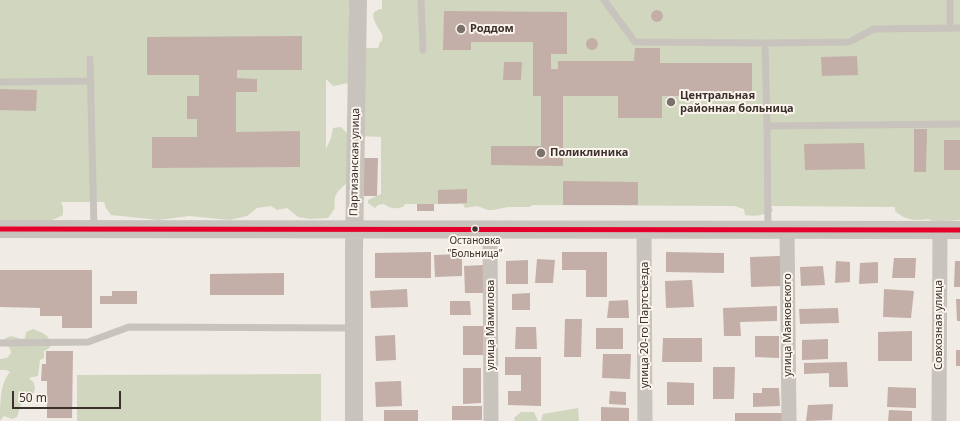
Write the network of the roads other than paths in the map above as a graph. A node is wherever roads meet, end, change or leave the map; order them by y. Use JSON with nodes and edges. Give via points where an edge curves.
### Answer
{"nodes":[{"id":1,"x":358,"y":0,"type":"edge"},
{"id":2,"x":421,"y":0,"type":"edge"},
{"id":3,"x":604,"y":0,"type":"edge"},
{"id":4,"x":950,"y":0,"type":"edge"},
{"id":5,"x":950,"y":28,"type":"junction"},
{"id":6,"x":960,"y":28,"type":"edge"},
{"id":7,"x":765,"y":43,"type":"junction"},
{"id":8,"x":422,"y":50,"type":"dead end"},
{"id":9,"x":90,"y":59,"type":"dead end"},
{"id":10,"x":91,"y":81,"type":"junction"},
{"id":11,"x":0,"y":82,"type":"edge"},
{"id":12,"x":960,"y":124,"type":"edge"},
{"id":13,"x":767,"y":126,"type":"junction"},
{"id":14,"x":354,"y":228,"type":"junction"},
{"id":15,"x":0,"y":229,"type":"edge"},
{"id":16,"x":94,"y":229,"type":"junction"},
{"id":17,"x":490,"y":229,"type":"junction"},
{"id":18,"x":644,"y":230,"type":"junction"},
{"id":19,"x":768,"y":230,"type":"junction"},
{"id":20,"x":787,"y":230,"type":"junction"},
{"id":21,"x":940,"y":230,"type":"junction"},
{"id":22,"x":960,"y":230,"type":"edge"},
{"id":23,"x":354,"y":328,"type":"junction"},
{"id":24,"x":0,"y":343,"type":"edge"},
{"id":25,"x":354,"y":421,"type":"edge"},
{"id":26,"x":491,"y":421,"type":"edge"},
{"id":27,"x":646,"y":421,"type":"edge"},
{"id":28,"x":789,"y":421,"type":"edge"},
{"id":29,"x":939,"y":421,"type":"edge"}],
"edges":[{"from":1,"to":14,"type":"street","name":"Партизанская улица"},
{"from":2,"to":8,"type":"lane"},
{"from":3,"to":7,"type":"lane","via":[[635,42]]},
{"from":4,"to":5,"type":"lane"},
{"from":5,"to":6,"type":"lane"},
{"from":5,"to":7,"type":"lane","via":[[874,29],[849,42]]},
{"from":7,"to":13,"type":"lane"},
{"from":9,"to":10,"type":"lane"},
{"from":10,"to":11,"type":"lane"},
{"from":10,"to":16,"type":"lane"},
{"from":12,"to":13,"type":"lane"},
{"from":13,"to":19,"type":"lane"},
{"from":14,"to":16,"type":"street"},
{"from":14,"to":17,"type":"street"},
{"from":14,"to":23,"type":"street","name":"Партизанская улица"},
{"from":15,"to":16,"type":"street"},
{"from":17,"to":18,"type":"street"},
{"from":17,"to":26,"type":"street","name":"улица Мамилова"},
{"from":18,"to":19,"type":"street"},
{"from":18,"to":27,"type":"street","name":"улица 20-го Партсъезда"},
{"from":19,"to":20,"type":"street"},
{"from":20,"to":21,"type":"street"},
{"from":20,"to":28,"type":"street","name":"улица Маяковского"},
{"from":21,"to":22,"type":"street"},
{"from":21,"to":29,"type":"street","name":"Совхозная улица"},
{"from":23,"to":24,"type":"lane","via":[[129,327],[88,342]]},
{"from":23,"to":25,"type":"street","name":"Партизанская улица"}]}
